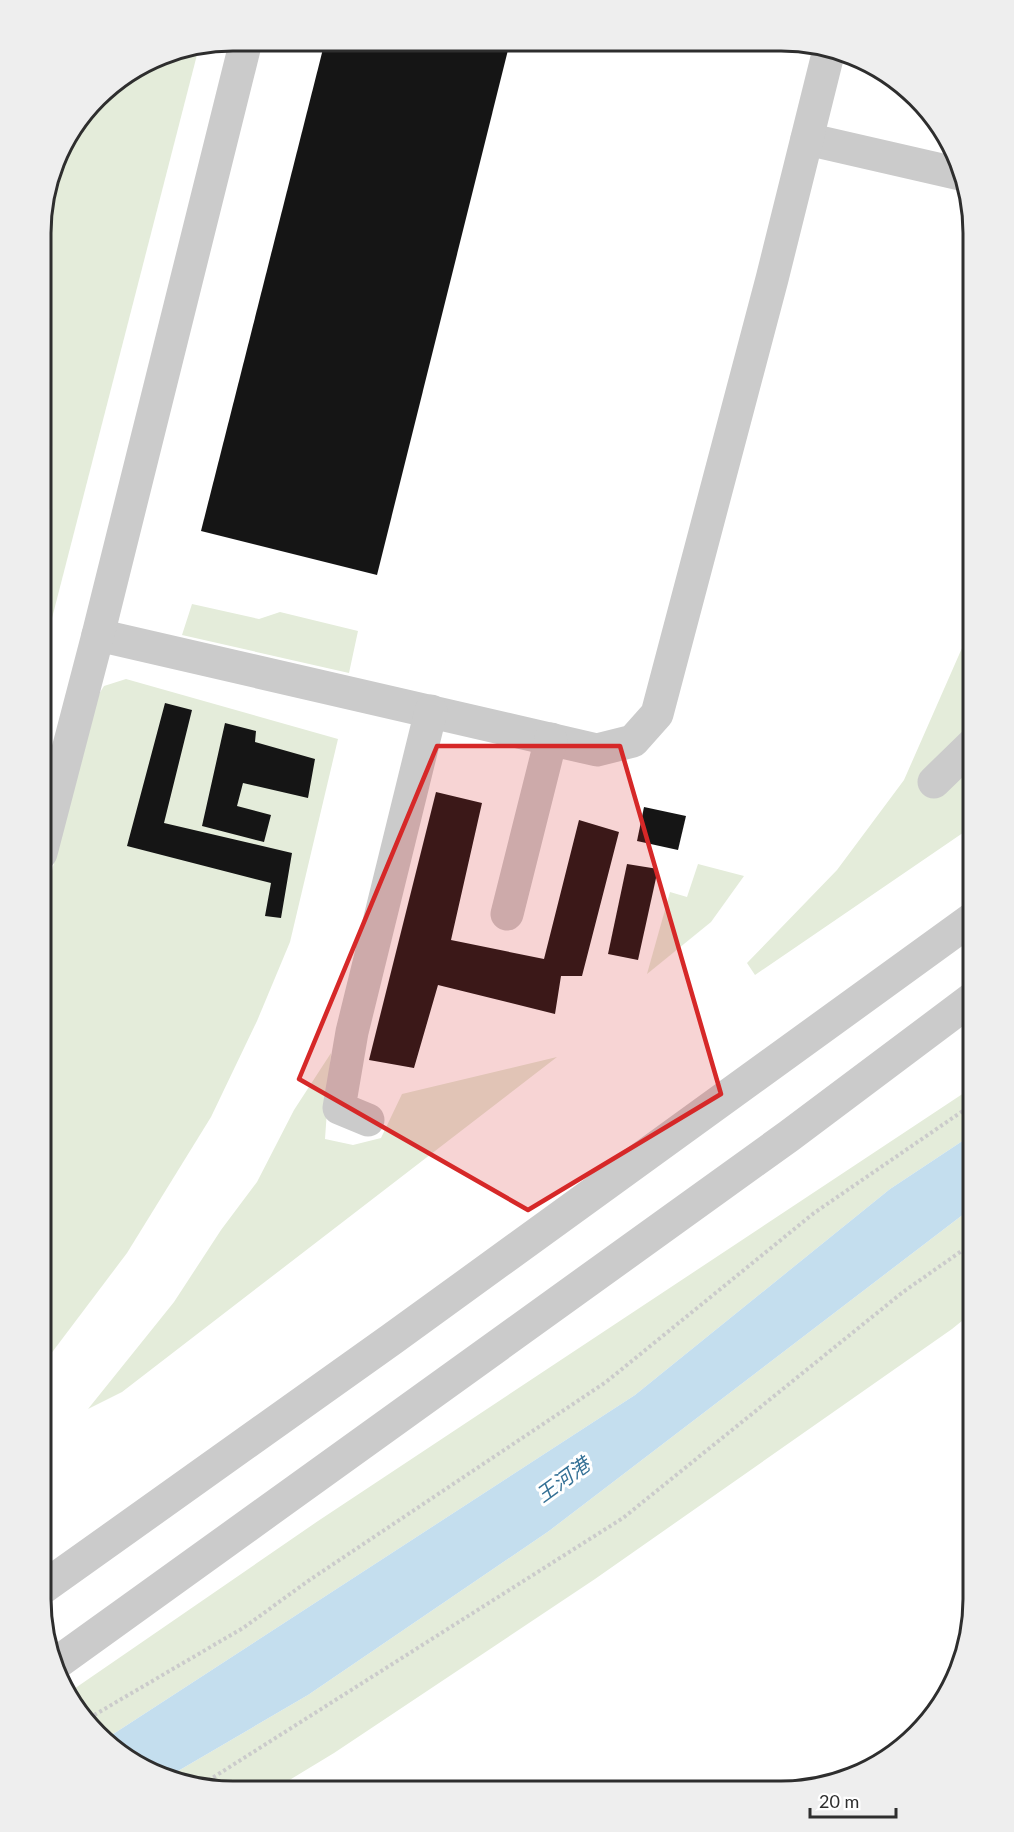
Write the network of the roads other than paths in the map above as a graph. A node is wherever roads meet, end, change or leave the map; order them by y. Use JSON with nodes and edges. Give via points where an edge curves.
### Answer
{"nodes":[{"id":1,"x":244,"y":51,"type":"edge"},
{"id":2,"x":827,"y":58,"type":"edge"},
{"id":3,"x":807,"y":139,"type":"junction"},
{"id":4,"x":952,"y":172,"type":"edge"},
{"id":5,"x":98,"y":635,"type":"junction"},
{"id":6,"x":431,"y":711,"type":"junction"},
{"id":7,"x":551,"y":739,"type":"junction"},
{"id":8,"x":963,"y":754,"type":"edge"},
{"id":9,"x":934,"y":782,"type":"dead end"},
{"id":10,"x":51,"y":815,"type":"edge"},
{"id":11,"x":507,"y":914,"type":"dead end"},
{"id":12,"x":963,"y":925,"type":"edge"},
{"id":13,"x":963,"y":1006,"type":"edge"},
{"id":14,"x":368,"y":1120,"type":"dead end"},
{"id":15,"x":51,"y":1581,"type":"edge"},
{"id":16,"x":62,"y":1659,"type":"edge"}],
"edges":[{"from":1,"to":5,"type":"street"},
{"from":2,"to":3,"type":"street"},
{"from":3,"to":4,"type":"street"},
{"from":3,"to":7,"type":"street","via":[[657,714],[633,741],[597,750]]},
{"from":5,"to":6,"type":"street"},
{"from":5,"to":10,"type":"street"},
{"from":6,"to":7,"type":"street"},
{"from":6,"to":14,"type":"street","via":[[352,1032],[339,1108]]},
{"from":7,"to":11,"type":"street"},
{"from":8,"to":9,"type":"street"},
{"from":12,"to":15,"type":"street"},
{"from":13,"to":16,"type":"street","via":[[789,1136]]}]}
